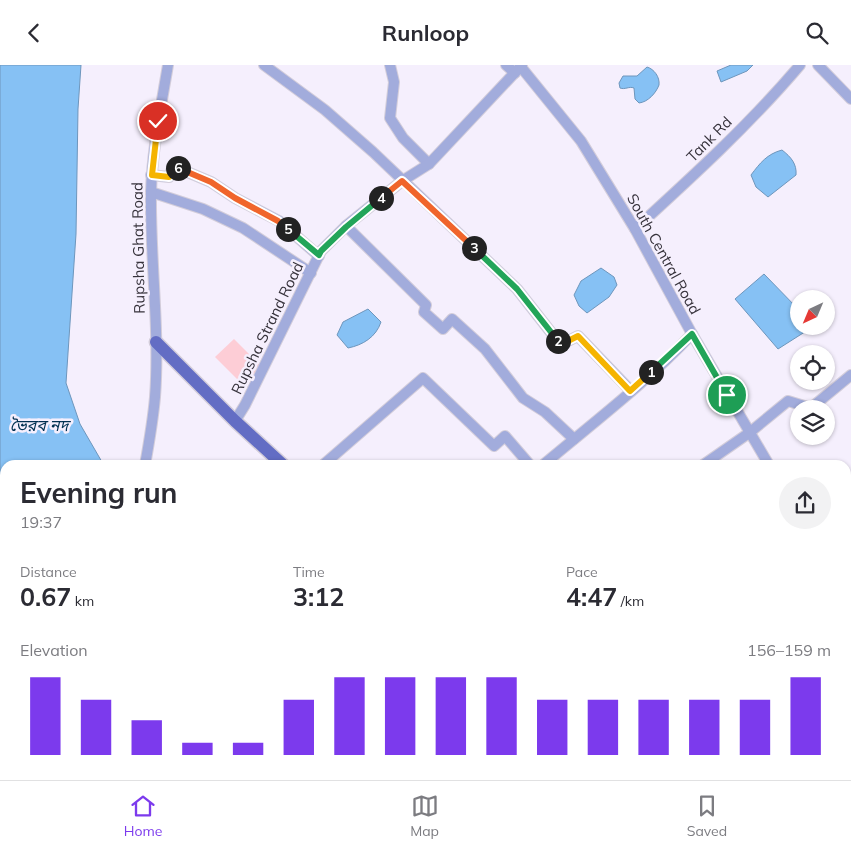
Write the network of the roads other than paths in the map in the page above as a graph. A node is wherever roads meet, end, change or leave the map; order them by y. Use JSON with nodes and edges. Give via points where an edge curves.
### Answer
{"nodes":[{"id":1,"x":168,"y":65,"type":"edge"},
{"id":2,"x":264,"y":65,"type":"edge"},
{"id":3,"x":390,"y":65,"type":"edge"},
{"id":4,"x":506,"y":65,"type":"edge"},
{"id":5,"x":800,"y":65,"type":"edge"},
{"id":6,"x":818,"y":65,"type":"edge"},
{"id":7,"x":519,"y":68,"type":"edge"},
{"id":8,"x":851,"y":99,"type":"edge"},
{"id":9,"x":429,"y":164,"type":"junction"},
{"id":10,"x":152,"y":175,"type":"junction"},
{"id":11,"x":402,"y":181,"type":"junction"},
{"id":12,"x":151,"y":192,"type":"junction"},
{"id":13,"x":346,"y":227,"type":"junction"},
{"id":14,"x":635,"y":229,"type":"junction"},
{"id":15,"x":319,"y":255,"type":"junction"},
{"id":16,"x":311,"y":273,"type":"junction"},
{"id":17,"x":692,"y":334,"type":"junction"},
{"id":18,"x":156,"y":342,"type":"junction"},
{"id":19,"x":851,"y":375,"type":"edge"},
{"id":20,"x":630,"y":391,"type":"junction"},
{"id":21,"x":235,"y":421,"type":"junction"},
{"id":22,"x":749,"y":433,"type":"junction"},
{"id":23,"x":574,"y":439,"type":"junction"},
{"id":24,"x":146,"y":460,"type":"edge"},
{"id":25,"x":278,"y":460,"type":"edge"},
{"id":26,"x":328,"y":460,"type":"edge"},
{"id":27,"x":526,"y":460,"type":"edge"},
{"id":28,"x":549,"y":460,"type":"edge"},
{"id":29,"x":710,"y":460,"type":"edge"},
{"id":30,"x":766,"y":460,"type":"edge"}],
"edges":[{"from":1,"to":10,"type":"street","name":"Rupsha Ghat Road"},
{"from":2,"to":11,"type":"street","via":[[325,110]]},
{"from":3,"to":9,"type":"street","via":[[394,82],[390,119],[403,138]]},
{"from":4,"to":7,"type":"street","name":"South Central Road"},
{"from":5,"to":14,"type":"street","name":"Tank Rd","via":[[698,172]]},
{"from":6,"to":8,"type":"street"},
{"from":7,"to":9,"type":"street","name":"Rupsha Strand Road"},
{"from":7,"to":14,"type":"street","name":"South Central Road","via":[[581,141]]},
{"from":9,"to":11,"type":"street","name":"Rupsha Strand Road"},
{"from":10,"to":12,"type":"street","name":"Rupsha Ghat Road"},
{"from":10,"to":15,"type":"street","via":[[169,177],[173,166],[211,182],[278,221]]},
{"from":11,"to":13,"type":"street","name":"Rupsha Strand Road"},
{"from":11,"to":20,"type":"street","via":[[517,289],[556,340],[564,343],[578,336]]},
{"from":12,"to":16,"type":"street","via":[[203,209],[243,228]]},
{"from":12,"to":18,"type":"street","name":"Rupsha Ghat Road"},
{"from":13,"to":15,"type":"street","name":"Rupsha Strand Road"},
{"from":13,"to":23,"type":"street","via":[[426,305],[424,312],[443,329],[452,319],[485,349],[523,398]]},
{"from":14,"to":17,"type":"street","name":"South Central Road"},
{"from":15,"to":16,"type":"street","name":"Rupsha Strand Road"},
{"from":16,"to":21,"type":"street","name":"Rupsha Strand Road"},
{"from":17,"to":20,"type":"street"},
{"from":17,"to":22,"type":"street","name":"South Central Road"},
{"from":18,"to":21,"type":"main road"},
{"from":18,"to":24,"type":"street","name":"Rupsha Ghat Road","via":[[155,397]]},
{"from":19,"to":22,"type":"street","via":[[811,408],[788,401]]},
{"from":20,"to":23,"type":"street"},
{"from":21,"to":25,"type":"main road"},
{"from":22,"to":29,"type":"street"},
{"from":22,"to":30,"type":"street","name":"South Central Road"},
{"from":23,"to":28,"type":"street"},
{"from":26,"to":27,"type":"street","via":[[423,378],[494,445],[505,436]]}]}
